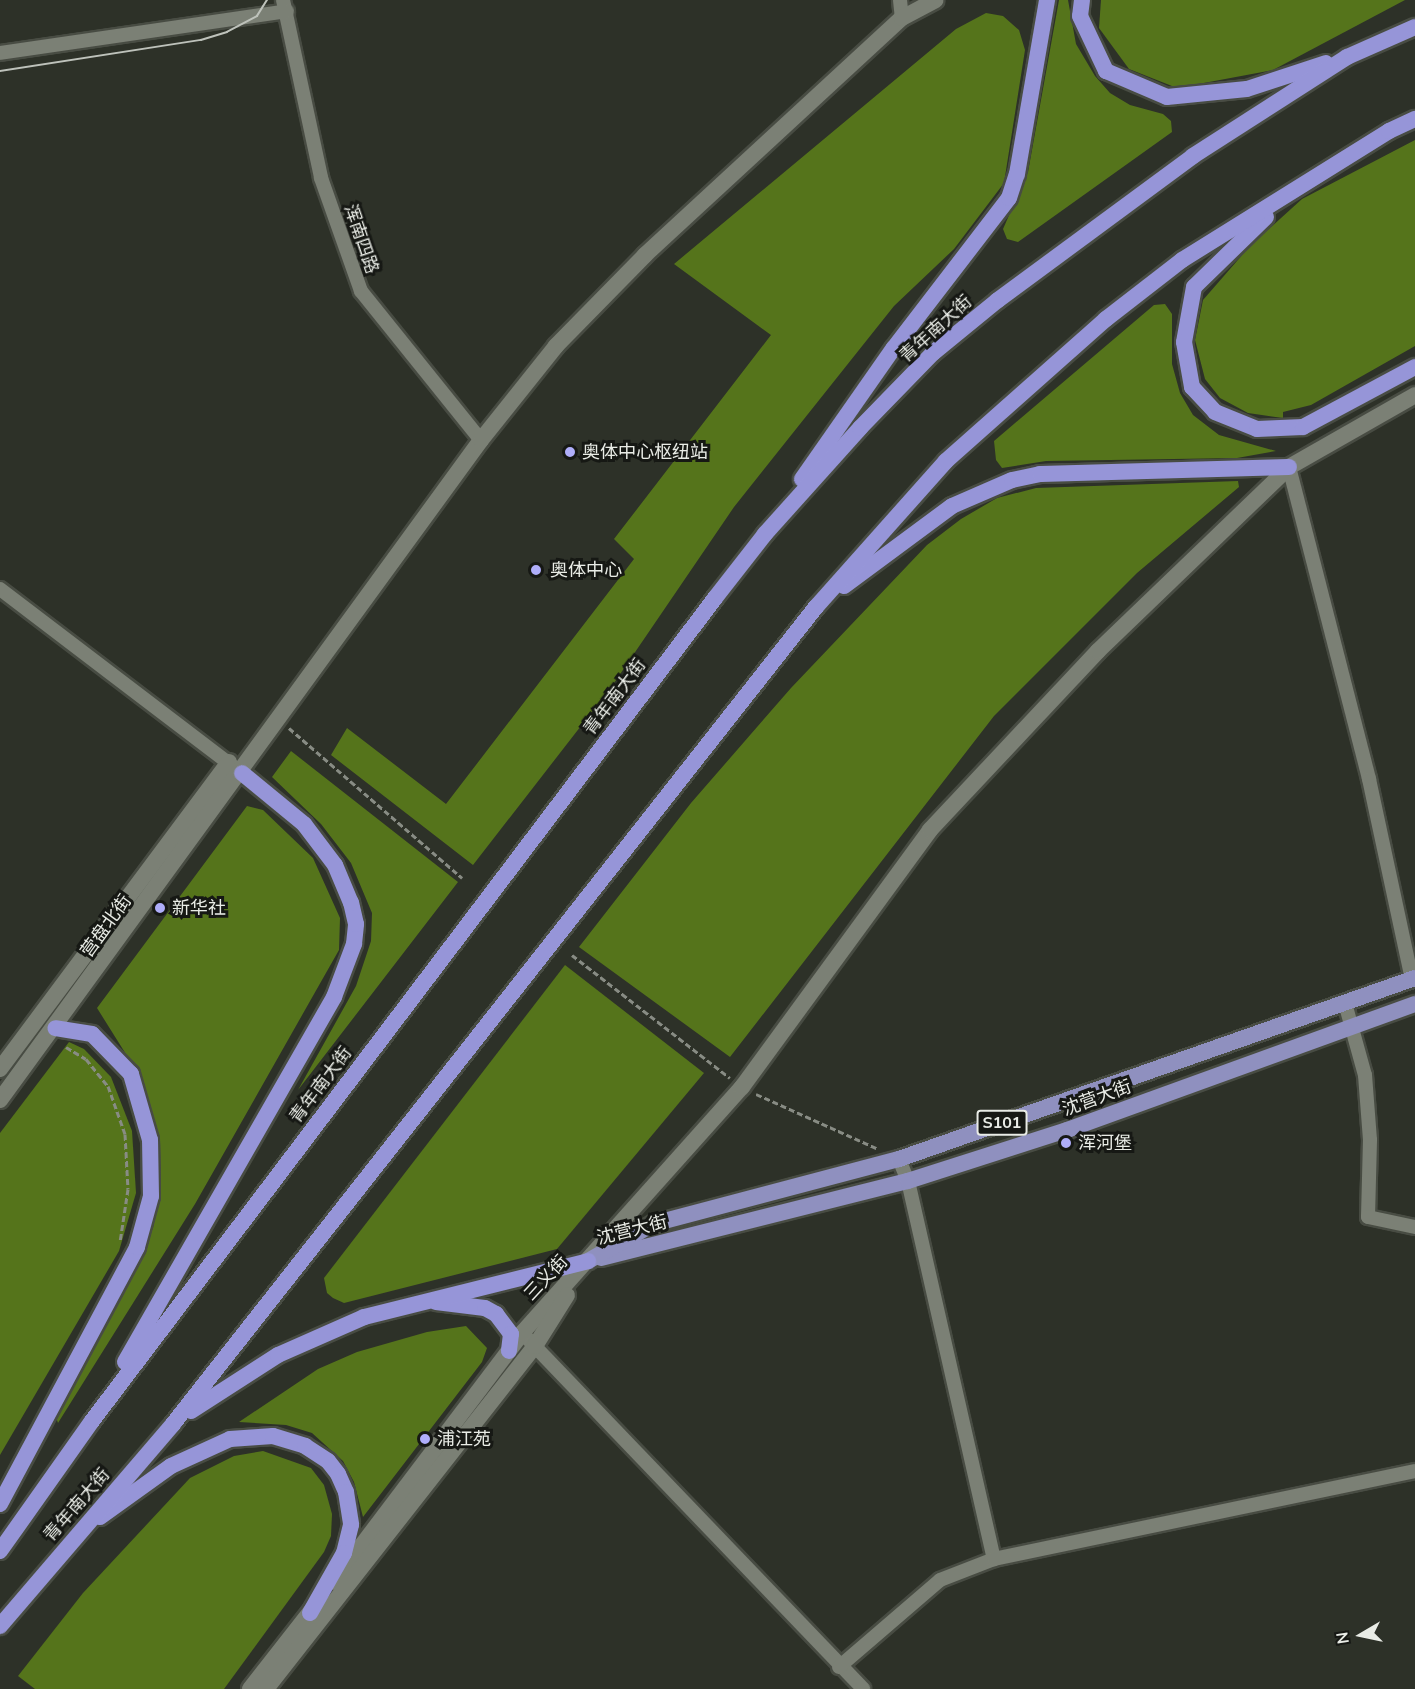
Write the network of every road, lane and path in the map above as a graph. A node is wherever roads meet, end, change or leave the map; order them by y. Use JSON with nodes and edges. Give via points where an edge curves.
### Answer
{"nodes":[{"id":1,"x":900,"y":0,"type":"edge"},
{"id":2,"x":936,"y":0,"type":"edge"},
{"id":3,"x":1047,"y":0,"type":"edge"},
{"id":4,"x":1082,"y":0,"type":"edge"},
{"id":5,"x":289,"y":4,"type":"edge"},
{"id":6,"x":902,"y":18,"type":"junction"},
{"id":7,"x":1415,"y":27,"type":"edge"},
{"id":8,"x":0,"y":53,"type":"edge"},
{"id":9,"x":1347,"y":57,"type":"junction"},
{"id":10,"x":1415,"y":119,"type":"edge"},
{"id":11,"x":1293,"y":191,"type":"junction"},
{"id":12,"x":1415,"y":367,"type":"edge"},
{"id":13,"x":1415,"y":395,"type":"edge"},
{"id":14,"x":481,"y":440,"type":"junction"},
{"id":15,"x":1289,"y":467,"type":"junction"},
{"id":16,"x":765,"y":534,"type":"junction"},
{"id":17,"x":0,"y":589,"type":"edge"},
{"id":18,"x":816,"y":607,"type":"junction"},
{"id":19,"x":280,"y":721,"type":"junction"},
{"id":20,"x":235,"y":768,"type":"junction"},
{"id":21,"x":462,"y":878,"type":"dead end"},
{"id":22,"x":572,"y":955,"type":"dead end"},
{"id":23,"x":1414,"y":979,"type":"edge"},
{"id":24,"x":1345,"y":1003,"type":"junction"},
{"id":25,"x":1415,"y":1004,"type":"edge"},
{"id":26,"x":1353,"y":1027,"type":"junction"},
{"id":27,"x":52,"y":1032,"type":"junction"},
{"id":28,"x":0,"y":1069,"type":"edge"},
{"id":29,"x":742,"y":1087,"type":"junction"},
{"id":30,"x":0,"y":1100,"type":"edge"},
{"id":31,"x":899,"y":1159,"type":"junction"},
{"id":32,"x":908,"y":1181,"type":"junction"},
{"id":33,"x":1415,"y":1227,"type":"edge"},
{"id":34,"x":114,"y":1253,"type":"dead end"},
{"id":35,"x":588,"y":1261,"type":"junction"},
{"id":36,"x":426,"y":1300,"type":"junction"},
{"id":37,"x":522,"y":1333,"type":"junction"},
{"id":38,"x":535,"y":1346,"type":"junction"},
{"id":39,"x":509,"y":1351,"type":"junction"},
{"id":40,"x":92,"y":1420,"type":"junction"},
{"id":41,"x":173,"y":1424,"type":"junction"},
{"id":42,"x":1415,"y":1471,"type":"edge"},
{"id":43,"x":0,"y":1504,"type":"edge"},
{"id":44,"x":75,"y":1536,"type":"junction"},
{"id":45,"x":0,"y":1551,"type":"edge"},
{"id":46,"x":994,"y":1560,"type":"junction"},
{"id":47,"x":310,"y":1613,"type":"junction"},
{"id":48,"x":0,"y":1626,"type":"edge"},
{"id":49,"x":840,"y":1667,"type":"junction"},
{"id":50,"x":250,"y":1689,"type":"edge"},
{"id":51,"x":266,"y":1689,"type":"edge"},
{"id":52,"x":863,"y":1689,"type":"edge"}],
"edges":[{"from":1,"to":6,"type":"street"},
{"from":2,"to":6,"type":"street"},
{"from":3,"to":16,"type":"highway","via":[[1019,163],[1009,198],[893,349]]},
{"from":4,"to":9,"type":"highway","via":[[1080,16],[1106,71],[1167,97],[1247,89]]},
{"from":5,"to":8,"type":"street"},
{"from":5,"to":14,"type":"street","name":"浑南四路","via":[[321,178],[360,291]]},
{"from":6,"to":14,"type":"street","via":[[609,289],[556,346]]},
{"from":7,"to":9,"type":"highway","name":"青年南大街"},
{"from":9,"to":16,"type":"highway","name":"青年南大街","via":[[1194,156],[998,300],[933,353]]},
{"from":10,"to":11,"type":"highway","name":"青年南大街"},
{"from":11,"to":12,"type":"highway","via":[[1194,287],[1184,342],[1192,387],[1215,412],[1232,422],[1278,430],[1303,427]]},
{"from":11,"to":18,"type":"highway","name":"青年南大街","via":[[1182,261],[1107,319],[946,461]]},
{"from":13,"to":15,"type":"street"},
{"from":14,"to":19,"type":"street"},
{"from":15,"to":18,"type":"highway","via":[[1040,474],[1012,480],[951,506]]},
{"from":15,"to":23,"type":"street","via":[[1369,779]]},
{"from":15,"to":29,"type":"street","via":[[1098,651],[930,830]]},
{"from":16,"to":40,"type":"highway","name":"青年南大街"},
{"from":17,"to":20,"type":"street"},
{"from":18,"to":41,"type":"highway","name":"青年南大街"},
{"from":19,"to":20,"type":"street"},
{"from":19,"to":21,"type":"path"},
{"from":20,"to":27,"type":"street","name":"营盘北街"},
{"from":20,"to":28,"type":"street","name":"营盘北街"},
{"from":20,"to":40,"type":"highway","via":[[304,824],[335,865],[351,903],[354,944],[333,997]]},
{"from":22,"to":29,"type":"path"},
{"from":23,"to":24,"type":"main road","name":"沈营大街","number":"S101"},
{"from":24,"to":26,"type":"street"},
{"from":24,"to":31,"type":"main road","name":"沈营大街","number":"S101"},
{"from":25,"to":26,"type":"main road","name":"沈营大街","number":"S101"},
{"from":26,"to":32,"type":"main road","name":"沈营大街","number":"S101","via":[[1067,1130]]},
{"from":26,"to":33,"type":"street","via":[[1365,1075],[1370,1140],[1368,1217]]},
{"from":27,"to":30,"type":"street","name":"营盘北街"},
{"from":27,"to":34,"type":"path","via":[[86,1059],[108,1086],[125,1134],[128,1189],[120,1242]]},
{"from":27,"to":43,"type":"highway","via":[[93,1034],[131,1074],[150,1140],[151,1196],[137,1247]]},
{"from":29,"to":31,"type":"path"},
{"from":29,"to":35,"type":"street"},
{"from":31,"to":32,"type":"street"},
{"from":31,"to":35,"type":"main road","name":"沈营大街","number":"S101","via":[[653,1224]]},
{"from":32,"to":35,"type":"main road","name":"沈营大街","number":"S101"},
{"from":32,"to":46,"type":"street"},
{"from":35,"to":36,"type":"highway"},
{"from":35,"to":37,"type":"street","name":"三义街"},
{"from":35,"to":38,"type":"street","name":"三义街"},
{"from":36,"to":39,"type":"highway","via":[[485,1308],[496,1314],[511,1334]]},
{"from":36,"to":41,"type":"highway","via":[[364,1317],[314,1337],[246,1374]]},
{"from":37,"to":38,"type":"street"},
{"from":37,"to":39,"type":"street","name":"三义街"},
{"from":38,"to":49,"type":"street"},
{"from":38,"to":51,"type":"street","name":"三义街"},
{"from":39,"to":47,"type":"street","name":"三义街"},
{"from":40,"to":45,"type":"highway","name":"青年南大街"},
{"from":41,"to":44,"type":"highway","name":"青年南大街"},
{"from":42,"to":46,"type":"street"},
{"from":44,"to":47,"type":"highway","via":[[171,1466],[201,1451],[246,1436],[287,1439],[328,1461],[338,1474],[348,1505],[350,1538]]},
{"from":44,"to":48,"type":"highway","name":"青年南大街"},
{"from":46,"to":49,"type":"street","via":[[940,1580]]},
{"from":47,"to":50,"type":"street","name":"三义街"},
{"from":49,"to":52,"type":"street"}]}
